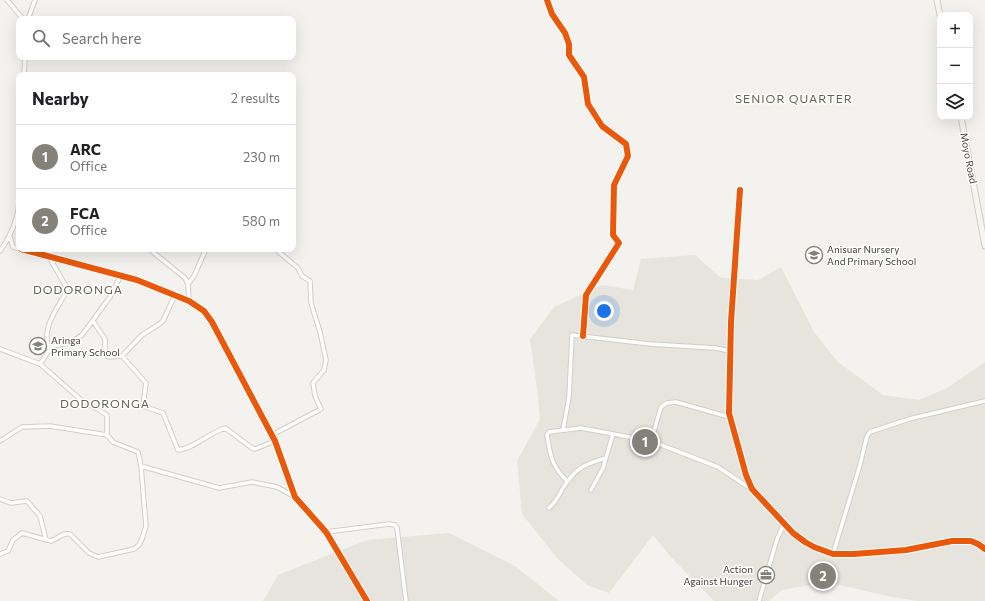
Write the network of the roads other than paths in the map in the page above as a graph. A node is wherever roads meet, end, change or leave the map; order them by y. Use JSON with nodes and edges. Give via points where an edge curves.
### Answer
{"nodes":[{"id":1,"x":6,"y":0,"type":"edge"},
{"id":2,"x":35,"y":0,"type":"edge"},
{"id":3,"x":547,"y":0,"type":"edge"},
{"id":4,"x":937,"y":0,"type":"edge"},
{"id":5,"x":939,"y":12,"type":"edge"},
{"id":6,"x":20,"y":16,"type":"edge"},
{"id":7,"x":29,"y":16,"type":"edge"},
{"id":8,"x":25,"y":60,"type":"edge"},
{"id":9,"x":24,"y":72,"type":"edge"},
{"id":10,"x":962,"y":120,"type":"edge"},
{"id":11,"x":740,"y":190,"type":"dead end"},
{"id":12,"x":16,"y":221,"type":"edge"},
{"id":13,"x":10,"y":236,"type":"junction"},
{"id":14,"x":985,"y":246,"type":"edge"},
{"id":15,"x":13,"y":247,"type":"junction"},
{"id":16,"x":16,"y":248,"type":"edge"},
{"id":17,"x":1,"y":250,"type":"edge"},
{"id":18,"x":31,"y":252,"type":"edge"},
{"id":19,"x":153,"y":252,"type":"edge"},
{"id":20,"x":205,"y":252,"type":"edge"},
{"id":21,"x":279,"y":252,"type":"edge"},
{"id":22,"x":49,"y":257,"type":"junction"},
{"id":23,"x":121,"y":275,"type":"junction"},
{"id":24,"x":188,"y":284,"type":"junction"},
{"id":25,"x":175,"y":295,"type":"junction"},
{"id":26,"x":189,"y":301,"type":"junction"},
{"id":27,"x":93,"y":321,"type":"junction"},
{"id":28,"x":584,"y":336,"type":"junction"},
{"id":29,"x":49,"y":348,"type":"junction"},
{"id":30,"x":0,"y":349,"type":"edge"},
{"id":31,"x":730,"y":350,"type":"junction"},
{"id":32,"x":122,"y":356,"type":"junction"},
{"id":33,"x":40,"y":364,"type":"junction"},
{"id":34,"x":985,"y":401,"type":"edge"},
{"id":35,"x":729,"y":417,"type":"junction"},
{"id":36,"x":563,"y":430,"type":"junction"},
{"id":37,"x":613,"y":434,"type":"junction"},
{"id":38,"x":272,"y":435,"type":"junction"},
{"id":39,"x":107,"y":436,"type":"junction"},
{"id":40,"x":0,"y":441,"type":"edge"},
{"id":41,"x":275,"y":441,"type":"junction"},
{"id":42,"x":651,"y":441,"type":"junction"},
{"id":43,"x":606,"y":458,"type":"junction"},
{"id":44,"x":141,"y":466,"type":"junction"},
{"id":45,"x":567,"y":481,"type":"junction"},
{"id":46,"x":752,"y":489,"type":"junction"},
{"id":47,"x":591,"y":490,"type":"dead end"},
{"id":48,"x":295,"y":497,"type":"junction"},
{"id":49,"x":0,"y":499,"type":"edge"},
{"id":50,"x":549,"y":508,"type":"dead end"},
{"id":51,"x":784,"y":524,"type":"junction"},
{"id":52,"x":326,"y":532,"type":"junction"},
{"id":53,"x":46,"y":540,"type":"junction"},
{"id":54,"x":985,"y":548,"type":"edge"},
{"id":55,"x":0,"y":554,"type":"edge"},
{"id":56,"x":833,"y":554,"type":"junction"},
{"id":57,"x":367,"y":601,"type":"edge"},
{"id":58,"x":406,"y":601,"type":"edge"},
{"id":59,"x":759,"y":601,"type":"edge"}],
"edges":[{"from":1,"to":6,"type":"street"},
{"from":2,"to":7,"type":"street"},
{"from":3,"to":28,"type":"street","via":[[552,14],[565,33],[569,55],[584,77],[588,104],[602,126],[626,144],[628,156],[614,185],[613,235],[619,243],[586,296]]},
{"from":4,"to":5,"type":"main road"},
{"from":8,"to":9,"type":"street"},
{"from":10,"to":14,"type":"main road","name":"Moyo Road"},
{"from":11,"to":31,"type":"street"},
{"from":12,"to":13,"type":"street"},
{"from":13,"to":15,"type":"street"},
{"from":13,"to":17,"type":"street"},
{"from":15,"to":16,"type":"street"},
{"from":15,"to":17,"type":"street"},
{"from":18,"to":22,"type":"street"},
{"from":19,"to":24,"type":"street","via":[[185,278]]},
{"from":20,"to":24,"type":"street"},
{"from":21,"to":38,"type":"street","via":[[310,281],[311,303],[326,360],[324,370],[313,383],[321,409]]},
{"from":22,"to":23,"type":"street"},
{"from":22,"to":29,"type":"street","via":[[67,288],[48,326],[46,341]]},
{"from":23,"to":25,"type":"street"},
{"from":23,"to":27,"type":"street","via":[[110,297]]},
{"from":24,"to":26,"type":"street"},
{"from":25,"to":26,"type":"street"},
{"from":25,"to":32,"type":"street","via":[[163,321],[142,335]]},
{"from":26,"to":38,"type":"street","via":[[204,311],[212,322]]},
{"from":27,"to":29,"type":"street","via":[[76,340]]},
{"from":27,"to":32,"type":"street","via":[[105,339],[108,357]]},
{"from":28,"to":31,"type":"street"},
{"from":28,"to":36,"type":"street","via":[[572,335]]},
{"from":29,"to":33,"type":"street"},
{"from":30,"to":33,"type":"street"},
{"from":31,"to":35,"type":"street"},
{"from":32,"to":41,"type":"street","via":[[146,383],[143,406],[163,413],[178,450],[225,428],[255,449]]},
{"from":33,"to":39,"type":"street","via":[[80,399],[107,415]]},
{"from":34,"to":56,"type":"street","via":[[870,432]]},
{"from":35,"to":42,"type":"street","via":[[676,402],[667,403],[658,413]]},
{"from":35,"to":46,"type":"street"},
{"from":36,"to":37,"type":"street","via":[[581,428]]},
{"from":36,"to":45,"type":"street","via":[[549,432],[547,435],[555,467]]},
{"from":37,"to":42,"type":"street"},
{"from":37,"to":43,"type":"street"},
{"from":38,"to":41,"type":"street"},
{"from":39,"to":40,"type":"street","via":[[50,426],[22,427]]},
{"from":39,"to":44,"type":"street","via":[[113,442],[138,452]]},
{"from":41,"to":48,"type":"street"},
{"from":42,"to":46,"type":"street","via":[[718,467]]},
{"from":43,"to":45,"type":"street","via":[[582,466]]},
{"from":43,"to":47,"type":"street"},
{"from":44,"to":48,"type":"street","via":[[219,488],[252,482],[277,487]]},
{"from":44,"to":53,"type":"street","via":[[146,526],[139,545],[134,549],[98,557],[89,553],[70,534],[65,533],[55,540]]},
{"from":45,"to":50,"type":"street"},
{"from":46,"to":51,"type":"street"},
{"from":48,"to":52,"type":"street"},
{"from":49,"to":53,"type":"street","via":[[11,503],[27,501],[40,516]]},
{"from":51,"to":56,"type":"street","via":[[805,542]]},
{"from":51,"to":59,"type":"street","via":[[777,539]]},
{"from":52,"to":57,"type":"street"},
{"from":52,"to":58,"type":"street","via":[[395,525]]},
{"from":53,"to":55,"type":"street","via":[[20,534],[12,540],[9,550]]},
{"from":54,"to":56,"type":"street","via":[[971,541],[952,541],[906,550]]}]}
